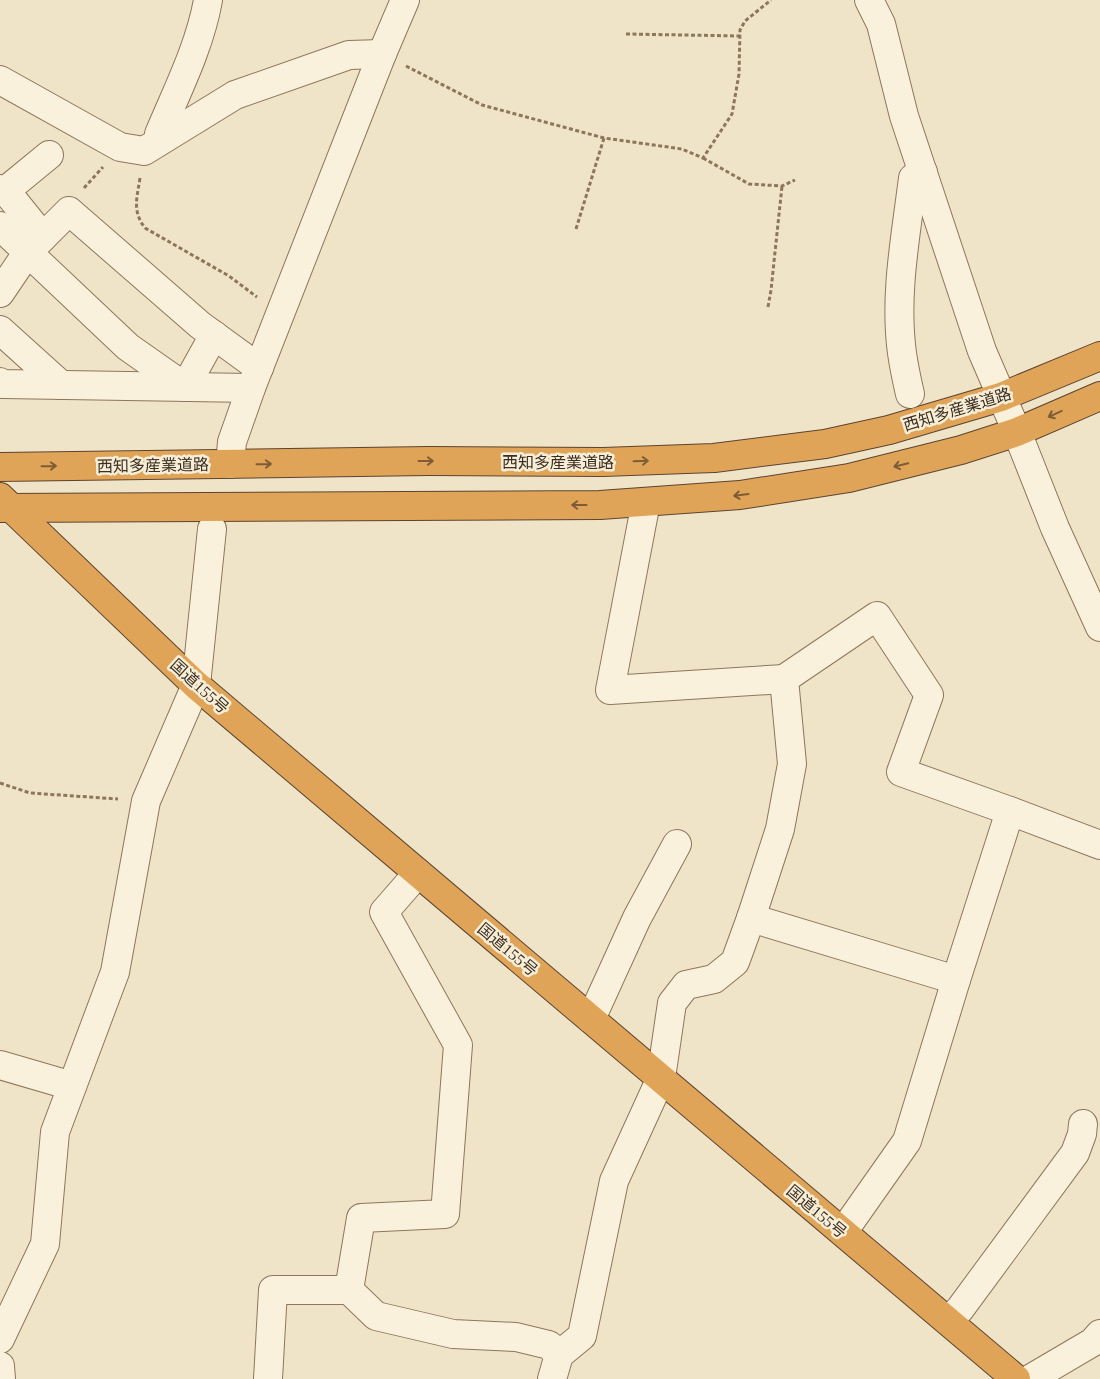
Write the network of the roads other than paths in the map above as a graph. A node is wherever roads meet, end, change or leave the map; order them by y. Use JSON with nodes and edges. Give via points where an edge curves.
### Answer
{"nodes":[{"id":1,"x":208,"y":0,"type":"edge"},
{"id":2,"x":405,"y":0,"type":"edge"},
{"id":3,"x":869,"y":0,"type":"edge"},
{"id":4,"x":382,"y":54,"type":"junction"},
{"id":5,"x":0,"y":80,"type":"edge"},
{"id":6,"x":151,"y":146,"type":"junction"},
{"id":7,"x":49,"y":155,"type":"dead end"},
{"id":8,"x":923,"y":172,"type":"junction"},
{"id":9,"x":2,"y":190,"type":"edge"},
{"id":10,"x":20,"y":237,"type":"edge"},
{"id":11,"x":0,"y":293,"type":"edge"},
{"id":12,"x":0,"y":330,"type":"edge"},
{"id":13,"x":214,"y":335,"type":"junction"},
{"id":14,"x":1100,"y":356,"type":"edge"},
{"id":15,"x":255,"y":378,"type":"junction"},
{"id":16,"x":0,"y":382,"type":"edge"},
{"id":17,"x":61,"y":385,"type":"junction"},
{"id":18,"x":185,"y":387,"type":"junction"},
{"id":19,"x":910,"y":394,"type":"dead end"},
{"id":20,"x":1100,"y":396,"type":"edge"},
{"id":21,"x":1001,"y":397,"type":"junction"},
{"id":22,"x":1017,"y":432,"type":"junction"},
{"id":23,"x":230,"y":464,"type":"junction"},
{"id":24,"x":0,"y":467,"type":"edge"},
{"id":25,"x":646,"y":502,"type":"junction"},
{"id":26,"x":4,"y":504,"type":"edge"},
{"id":27,"x":212,"y":529,"type":"dead end"},
{"id":28,"x":1100,"y":627,"type":"edge"},
{"id":29,"x":784,"y":679,"type":"junction"},
{"id":30,"x":196,"y":685,"type":"junction"},
{"id":31,"x":1010,"y":812,"type":"junction"},
{"id":32,"x":677,"y":844,"type":"dead end"},
{"id":33,"x":1100,"y":845,"type":"edge"},
{"id":34,"x":418,"y":874,"type":"junction"},
{"id":35,"x":751,"y":918,"type":"junction"},
{"id":36,"x":956,"y":980,"type":"junction"},
{"id":37,"x":591,"y":1019,"type":"junction"},
{"id":38,"x":0,"y":1065,"type":"edge"},
{"id":39,"x":661,"y":1078,"type":"junction"},
{"id":40,"x":72,"y":1086,"type":"junction"},
{"id":41,"x":1083,"y":1124,"type":"dead end"},
{"id":42,"x":843,"y":1232,"type":"junction"},
{"id":43,"x":349,"y":1290,"type":"junction"},
{"id":44,"x":948,"y":1322,"type":"junction"},
{"id":45,"x":1100,"y":1334,"type":"edge"},
{"id":46,"x":0,"y":1339,"type":"edge"},
{"id":47,"x":0,"y":1366,"type":"edge"},
{"id":48,"x":556,"y":1367,"type":"edge"},
{"id":49,"x":1,"y":1379,"type":"edge"},
{"id":50,"x":268,"y":1379,"type":"edge"},
{"id":51,"x":1016,"y":1379,"type":"edge"},
{"id":52,"x":1030,"y":1379,"type":"edge"}],
"edges":[{"from":1,"to":6,"type":"street","via":[[198,38],[159,134]]},
{"from":2,"to":4,"type":"street"},
{"from":3,"to":8,"type":"street","via":[[881,24],[904,116]]},
{"from":4,"to":6,"type":"street","via":[[349,55],[235,95]]},
{"from":4,"to":15,"type":"street"},
{"from":5,"to":6,"type":"street","via":[[120,147]]},
{"from":7,"to":9,"type":"street"},
{"from":8,"to":19,"type":"street","via":[[913,178],[900,305],[902,352]]},
{"from":8,"to":21,"type":"street","via":[[982,351]]},
{"from":9,"to":10,"type":"street","via":[[10,196]]},
{"from":10,"to":11,"type":"street"},
{"from":10,"to":13,"type":"street","via":[[69,211]]},
{"from":10,"to":18,"type":"street","via":[[128,347]]},
{"from":12,"to":17,"type":"street"},
{"from":13,"to":15,"type":"street"},
{"from":13,"to":18,"type":"street"},
{"from":14,"to":21,"type":"highway","name":"西知多産業道路"},
{"from":15,"to":18,"type":"street"},
{"from":15,"to":23,"type":"street","via":[[232,442]]},
{"from":16,"to":17,"type":"street"},
{"from":17,"to":18,"type":"street"},
{"from":20,"to":22,"type":"highway","one_way":true},
{"from":21,"to":22,"type":"street"},
{"from":23,"to":21,"type":"highway","name":"西知多産業道路","one_way":true,"via":[[603,462],[714,458],[834,442],[889,430]]},
{"from":22,"to":25,"type":"highway","one_way":true,"via":[[961,450],[849,478],[740,495]]},
{"from":22,"to":28,"type":"street","via":[[1055,528]]},
{"from":24,"to":23,"type":"highway","name":"西知多産業道路","one_way":true},
{"from":25,"to":26,"type":"highway","one_way":true},
{"from":25,"to":29,"type":"street","via":[[610,690]]},
{"from":26,"to":30,"type":"highway","name":"国道155号"},
{"from":27,"to":30,"type":"street"},
{"from":29,"to":31,"type":"street","via":[[876,616],[929,695],[901,772]]},
{"from":29,"to":35,"type":"street","via":[[792,764],[780,828]]},
{"from":30,"to":34,"type":"highway","name":"国道155号"},
{"from":30,"to":40,"type":"street","via":[[146,801],[115,972]]},
{"from":31,"to":33,"type":"street"},
{"from":31,"to":36,"type":"street"},
{"from":32,"to":37,"type":"street","via":[[636,918]]},
{"from":34,"to":37,"type":"highway","name":"国道155号"},
{"from":34,"to":43,"type":"street","via":[[384,912],[458,1045],[445,1214],[360,1218]]},
{"from":35,"to":36,"type":"street"},
{"from":35,"to":39,"type":"street","via":[[735,962],[714,978],[686,985],[672,1003]]},
{"from":36,"to":42,"type":"street","via":[[907,1141]]},
{"from":37,"to":39,"type":"highway","name":"国道155号"},
{"from":38,"to":40,"type":"street"},
{"from":39,"to":42,"type":"highway","name":"国道155号"},
{"from":39,"to":48,"type":"street","via":[[614,1182],[582,1336]]},
{"from":40,"to":46,"type":"street","via":[[55,1132],[45,1244]]},
{"from":41,"to":44,"type":"street","via":[[1075,1153]]},
{"from":42,"to":44,"type":"highway","name":"国道155号"},
{"from":43,"to":48,"type":"street","via":[[376,1316],[453,1334],[516,1337],[549,1345]]},
{"from":43,"to":50,"type":"street","via":[[273,1290]]},
{"from":44,"to":51,"type":"highway","name":"国道155号"},
{"from":45,"to":52,"type":"street"},
{"from":47,"to":49,"type":"street"}]}
